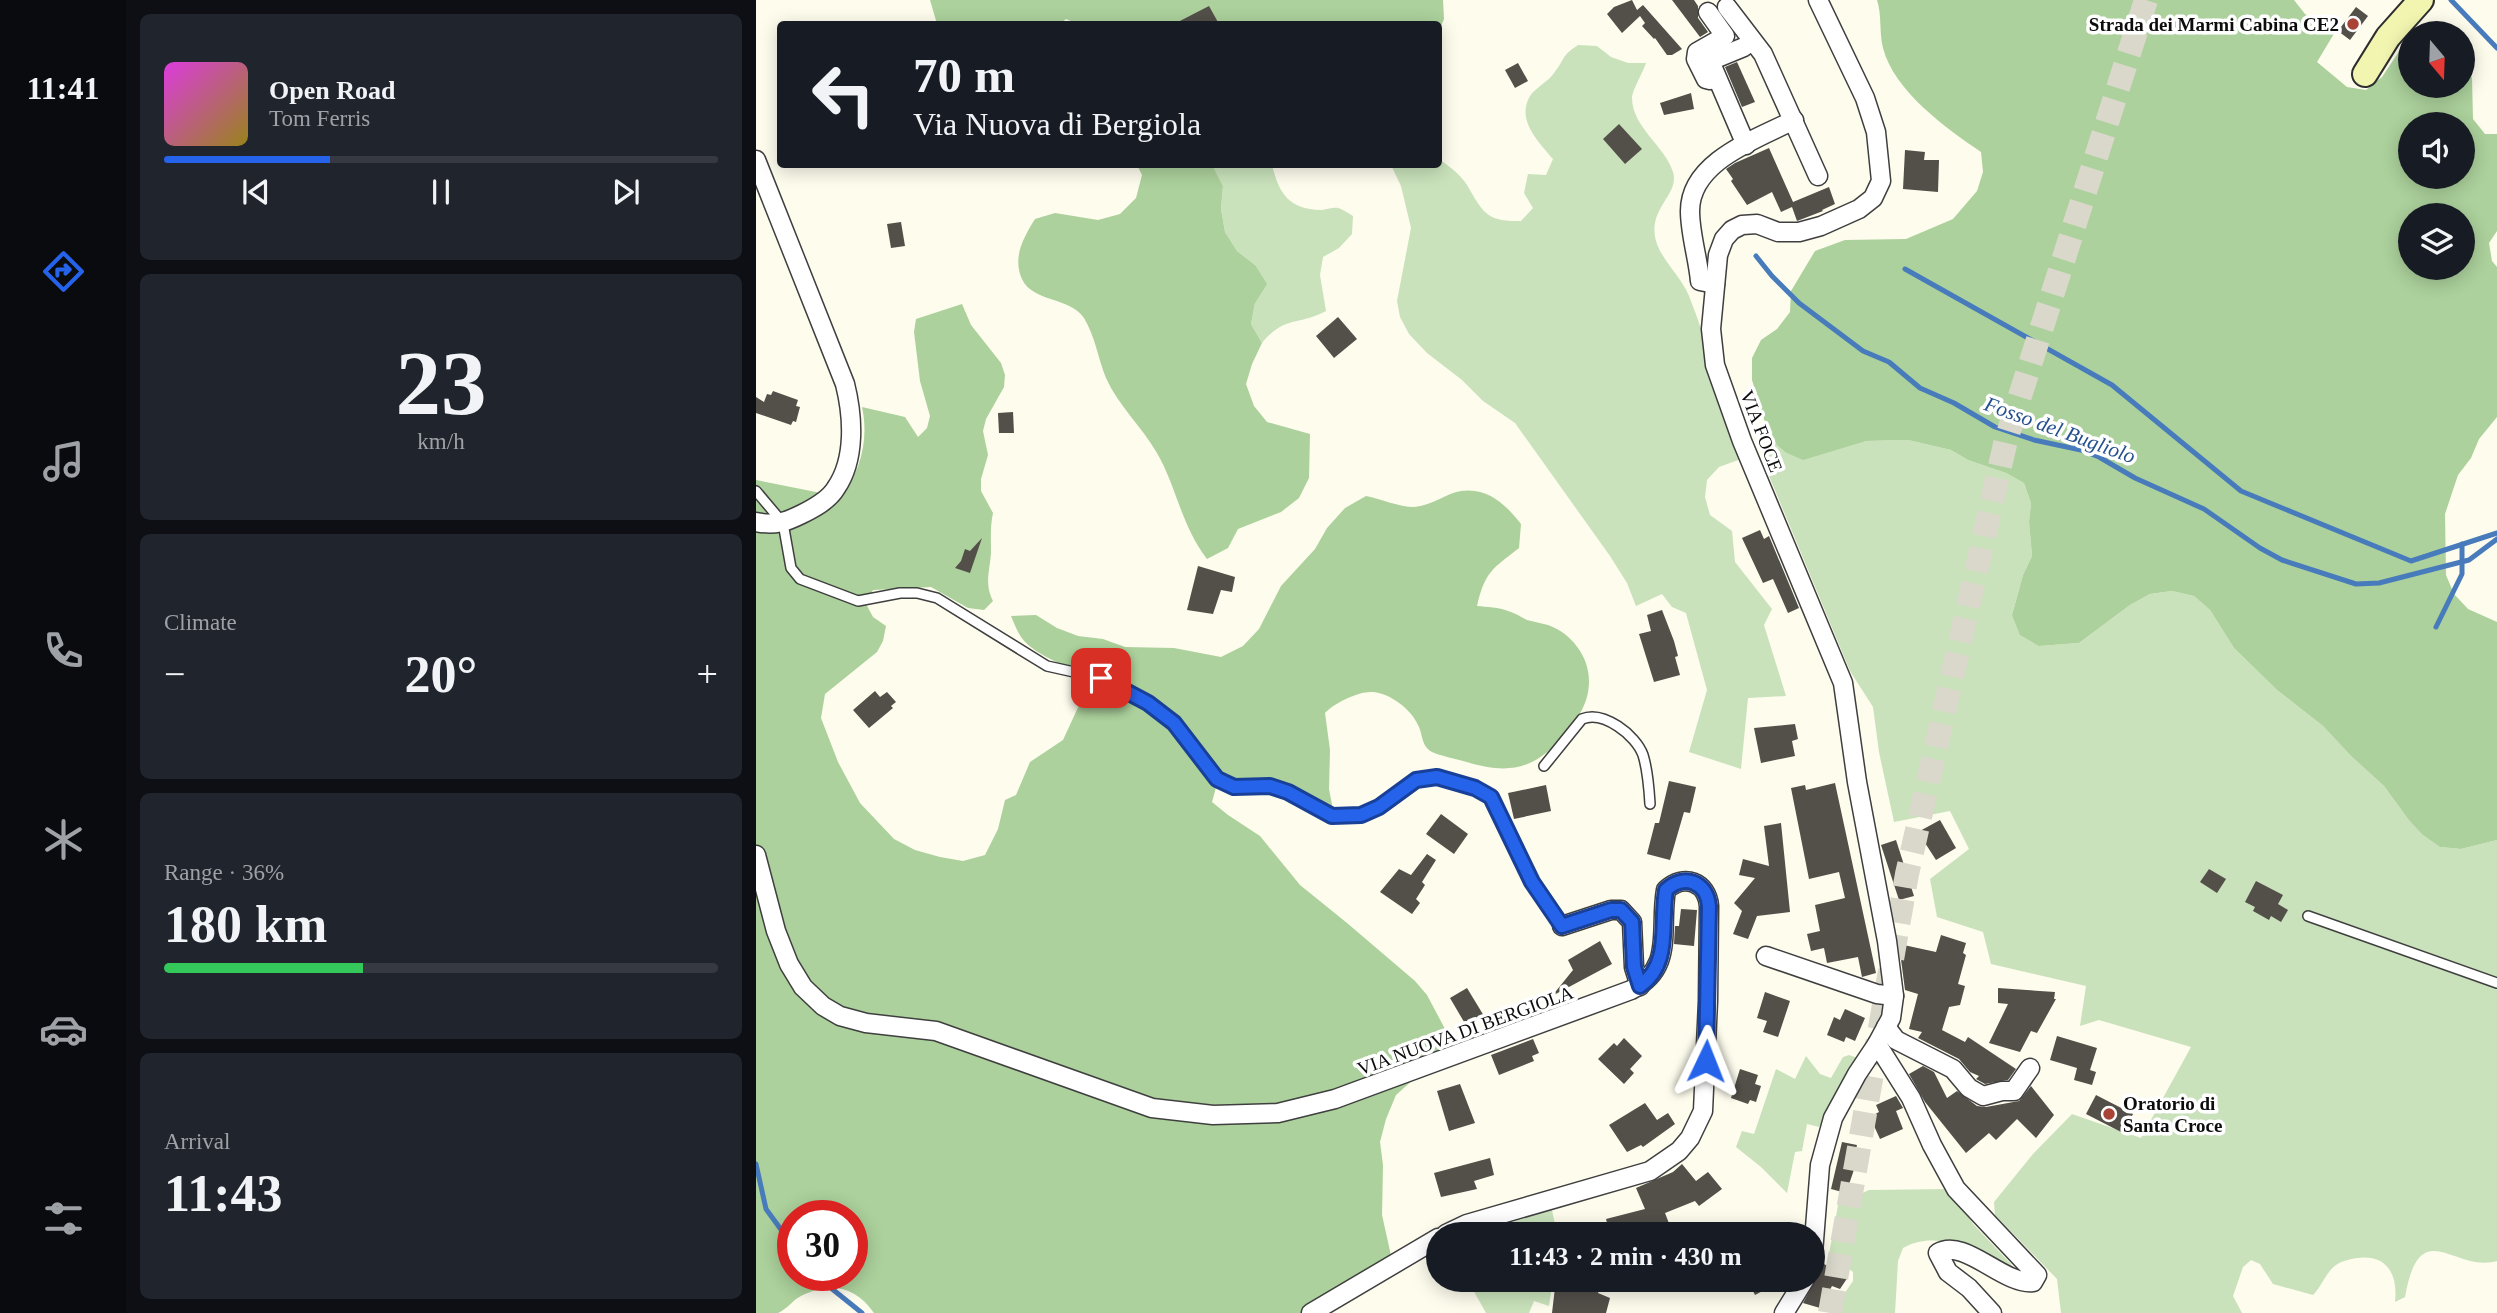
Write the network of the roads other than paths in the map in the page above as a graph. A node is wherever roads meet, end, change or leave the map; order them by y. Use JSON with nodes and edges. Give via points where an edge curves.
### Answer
{"nodes":[{"id":1,"x":1818,"y":0,"type":"edge"},
{"id":2,"x":2421,"y":0,"type":"edge"},
{"id":3,"x":1704,"y":6,"type":"edge"},
{"id":4,"x":1727,"y":7,"type":"dead end"},
{"id":5,"x":1744,"y":47,"type":"junction"},
{"id":6,"x":1763,"y":54,"type":"junction"},
{"id":7,"x":2365,"y":74,"type":"dead end"},
{"id":8,"x":1719,"y":81,"type":"junction"},
{"id":9,"x":1794,"y":120,"type":"junction"},
{"id":10,"x":1746,"y":145,"type":"junction"},
{"id":11,"x":756,"y":160,"type":"edge"},
{"id":12,"x":1818,"y":176,"type":"dead end"},
{"id":13,"x":1715,"y":284,"type":"junction"},
{"id":14,"x":756,"y":491,"type":"edge"},
{"id":15,"x":756,"y":522,"type":"edge"},
{"id":16,"x":783,"y":523,"type":"junction"},
{"id":17,"x":1544,"y":766,"type":"dead end"},
{"id":18,"x":1650,"y":804,"type":"dead end"},
{"id":19,"x":756,"y":855,"type":"edge"},
{"id":20,"x":2308,"y":916,"type":"dead end"},
{"id":21,"x":1562,"y":926,"type":"joint"},
{"id":22,"x":1766,"y":956,"type":"dead end"},
{"id":23,"x":2497,"y":984,"type":"edge"},
{"id":24,"x":1640,"y":986,"type":"junction"},
{"id":25,"x":1894,"y":996,"type":"junction"},
{"id":26,"x":1886,"y":1027,"type":"junction"},
{"id":27,"x":1877,"y":1044,"type":"junction"},
{"id":28,"x":2030,"y":1068,"type":"dead end"},
{"id":29,"x":1474,"y":1222,"type":"edge"},
{"id":30,"x":1816,"y":1222,"type":"edge"},
{"id":31,"x":1426,"y":1245,"type":"edge"},
{"id":32,"x":1797,"y":1292,"type":"edge"},
{"id":33,"x":1311,"y":1313,"type":"edge"},
{"id":34,"x":1784,"y":1313,"type":"edge"},
{"id":35,"x":1992,"y":1313,"type":"edge"}],
"edges":[{"from":1,"to":13,"type":"street","name":"VIA FOCE","via":[[1865,98],[1876,132],[1881,181],[1873,198],[1859,209],[1821,226],[1799,232],[1778,232],[1757,224],[1732,230],[1718,255]]},
{"from":2,"to":7,"type":"street","via":[[2388,37]]},
{"from":3,"to":5,"type":"street","via":[[1719,13]]},
{"from":3,"to":8,"type":"street","via":[[1724,36],[1697,52],[1696,59],[1706,79]]},
{"from":4,"to":6,"type":"street"},
{"from":5,"to":6,"type":"street"},
{"from":5,"to":8,"type":"street","via":[[1710,61]]},
{"from":6,"to":9,"type":"street"},
{"from":8,"to":10,"type":"street"},
{"from":9,"to":10,"type":"street"},
{"from":9,"to":12,"type":"street"},
{"from":10,"to":13,"type":"street","via":[[1715,164],[1697,183],[1692,199],[1700,281]]},
{"from":11,"to":16,"type":"street","via":[[809,288],[851,408],[845,469],[836,489],[818,506]]},
{"from":13,"to":25,"type":"street","name":"VIA FOCE","via":[[1715,365],[1843,683]]},
{"from":14,"to":16,"type":"lane"},
{"from":15,"to":16,"type":"street"},
{"from":16,"to":21,"type":"lane","via":[[791,569],[800,579],[858,601],[900,593],[937,598],[1047,666],[1101,678],[1148,703],[1174,723],[1217,779],[1234,787],[1270,786],[1332,816],[1361,815],[1416,780],[1437,777],[1475,788],[1491,797],[1532,882]]},
{"from":17,"to":18,"type":"lane","via":[[1582,719],[1608,720],[1642,752]]},
{"from":19,"to":24,"type":"street","name":"VIA NUOVA DI BERGIOLA","via":[[789,964],[803,987],[823,1006],[866,1023],[936,1031],[1152,1108],[1213,1115],[1278,1113],[1359,1090]]},
{"from":20,"to":23,"type":"lane"},
{"from":21,"to":24,"type":"street","via":[[1621,910],[1632,922],[1634,967]]},
{"from":22,"to":25,"type":"street"},
{"from":24,"to":29,"type":"street","name":"VIA NUOVA DI BERGIOLA","via":[[1661,960],[1666,890],[1679,881],[1694,881],[1708,898],[1708,1001],[1703,1111],[1690,1138],[1650,1171]]},
{"from":25,"to":26,"type":"street"},
{"from":26,"to":27,"type":"street"},
{"from":26,"to":28,"type":"street","via":[[1896,1040],[1953,1069],[1983,1096],[2014,1091]]},
{"from":27,"to":30,"type":"street","via":[[1833,1118],[1821,1165]]},
{"from":27,"to":35,"type":"street","via":[[1911,1098],[1956,1189],[2036,1275],[2033,1282],[2027,1282],[1958,1250],[1938,1253],[1948,1272]]},
{"from":31,"to":33,"type":"street"},
{"from":32,"to":34,"type":"street"}]}
